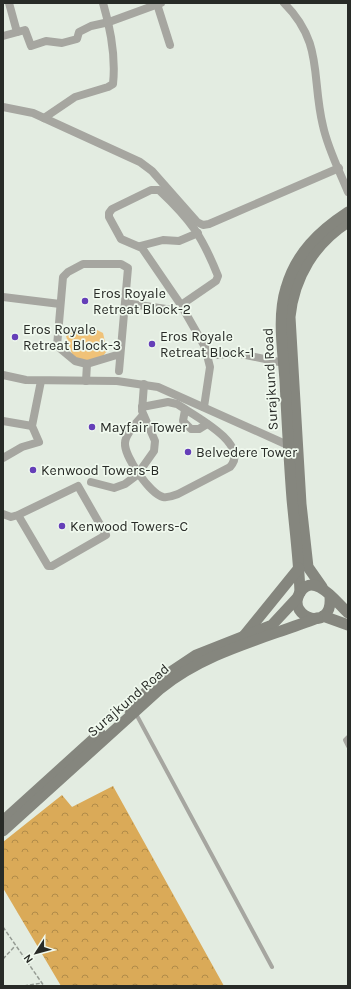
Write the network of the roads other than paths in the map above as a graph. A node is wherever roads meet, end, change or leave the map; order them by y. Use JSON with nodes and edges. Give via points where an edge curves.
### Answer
{"nodes":[{"id":1,"x":9,"y":3,"type":"edge"},
{"id":2,"x":102,"y":3,"type":"edge"},
{"id":3,"x":284,"y":3,"type":"edge"},
{"id":4,"x":155,"y":4,"type":"edge"},
{"id":5,"x":109,"y":22,"type":"junction"},
{"id":6,"x":17,"y":32,"type":"junction"},
{"id":7,"x":3,"y":36,"type":"edge"},
{"id":8,"x":170,"y":45,"type":"dead end"},
{"id":9,"x":3,"y":107,"type":"edge"},
{"id":10,"x":44,"y":118,"type":"junction"},
{"id":11,"x":339,"y":168,"type":"junction"},
{"id":12,"x":348,"y":192,"type":"edge"},
{"id":13,"x":348,"y":212,"type":"edge"},
{"id":14,"x":348,"y":222,"type":"edge"},
{"id":15,"x":198,"y":233,"type":"junction"},
{"id":16,"x":140,"y":246,"type":"junction"},
{"id":17,"x":3,"y":297,"type":"edge"},
{"id":18,"x":125,"y":303,"type":"junction"},
{"id":19,"x":60,"y":304,"type":"junction"},
{"id":20,"x":177,"y":308,"type":"junction"},
{"id":21,"x":120,"y":354,"type":"junction"},
{"id":22,"x":218,"y":355,"type":"dead end"},
{"id":23,"x":284,"y":362,"type":"junction"},
{"id":24,"x":87,"y":364,"type":"junction"},
{"id":25,"x":118,"y":371,"type":"dead end"},
{"id":26,"x":3,"y":375,"type":"edge"},
{"id":27,"x":41,"y":381,"type":"junction"},
{"id":28,"x":86,"y":381,"type":"junction"},
{"id":29,"x":144,"y":384,"type":"junction"},
{"id":30,"x":204,"y":407,"type":"junction"},
{"id":31,"x":185,"y":410,"type":"junction"},
{"id":32,"x":142,"y":411,"type":"junction"},
{"id":33,"x":3,"y":421,"type":"edge"},
{"id":34,"x":207,"y":424,"type":"junction"},
{"id":35,"x":32,"y":426,"type":"junction"},
{"id":36,"x":293,"y":448,"type":"junction"},
{"id":37,"x":3,"y":458,"type":"edge"},
{"id":38,"x":139,"y":472,"type":"junction"},
{"id":39,"x":92,"y":482,"type":"dead end"},
{"id":40,"x":3,"y":514,"type":"edge"},
{"id":41,"x":18,"y":515,"type":"junction"},
{"id":42,"x":299,"y":568,"type":"junction"},
{"id":43,"x":322,"y":587,"type":"junction"},
{"id":44,"x":299,"y":595,"type":"junction"},
{"id":45,"x":330,"y":596,"type":"junction"},
{"id":46,"x":346,"y":608,"type":"edge"},
{"id":47,"x":320,"y":617,"type":"junction"},
{"id":48,"x":348,"y":626,"type":"edge"},
{"id":49,"x":242,"y":637,"type":"junction"},
{"id":50,"x":133,"y":709,"type":"junction"},
{"id":51,"x":348,"y":737,"type":"edge"},
{"id":52,"x":348,"y":746,"type":"edge"},
{"id":53,"x":3,"y":821,"type":"edge"},
{"id":54,"x":3,"y":831,"type":"edge"},
{"id":55,"x":272,"y":967,"type":"dead end"}],
"edges":[{"from":1,"to":6,"type":"street"},
{"from":2,"to":5,"type":"street"},
{"from":3,"to":11,"type":"street","via":[[302,24],[312,48],[322,124],[326,141]]},
{"from":4,"to":5,"type":"street"},
{"from":4,"to":8,"type":"street"},
{"from":5,"to":6,"type":"street","via":[[87,28],[79,32],[77,39],[62,43],[47,40],[31,46],[25,30]]},
{"from":5,"to":10,"type":"street","via":[[114,55],[113,84],[70,100]]},
{"from":6,"to":7,"type":"street"},
{"from":9,"to":10,"type":"street"},
{"from":10,"to":11,"type":"street","via":[[140,162],[152,171],[197,222],[202,224],[209,224]]},
{"from":11,"to":12,"type":"street"},
{"from":13,"to":23,"type":"main road","name":"Surajkund Road","via":[[325,227],[312,240],[289,278],[282,301]]},
{"from":14,"to":36,"type":"main road","name":"Surajkund Road","via":[[328,236],[315,252],[302,275],[292,304],[290,317]]},
{"from":15,"to":16,"type":"street","via":[[179,240],[163,240]]},
{"from":15,"to":16,"type":"street","via":[[182,212],[159,190],[151,190],[112,209],[109,213],[121,239]]},
{"from":15,"to":20,"type":"street","via":[[218,280]]},
{"from":16,"to":20,"type":"street"},
{"from":17,"to":19,"type":"street"},
{"from":18,"to":19,"type":"street","via":[[128,268],[121,264],[84,264],[63,277]]},
{"from":18,"to":20,"type":"street"},
{"from":18,"to":21,"type":"street"},
{"from":19,"to":24,"type":"street","via":[[57,346],[75,361]]},
{"from":20,"to":30,"type":"street","via":[[209,359]]},
{"from":21,"to":24,"type":"street"},
{"from":21,"to":25,"type":"street"},
{"from":22,"to":23,"type":"street","via":[[236,353]]},
{"from":23,"to":36,"type":"main road","name":"Surajkund Road"},
{"from":24,"to":28,"type":"street"},
{"from":26,"to":27,"type":"street"},
{"from":27,"to":28,"type":"street"},
{"from":27,"to":35,"type":"street"},
{"from":28,"to":29,"type":"street"},
{"from":29,"to":30,"type":"street","via":[[158,387]]},
{"from":29,"to":32,"type":"street"},
{"from":30,"to":36,"type":"street"},
{"from":31,"to":32,"type":"street","via":[[177,404],[168,402]]},
{"from":31,"to":34,"type":"street"},
{"from":31,"to":34,"type":"street","via":[[183,421],[191,429],[199,430]]},
{"from":32,"to":38,"type":"street","via":[[155,446]]},
{"from":32,"to":38,"type":"street","via":[[125,441],[127,453]]},
{"from":33,"to":35,"type":"street"},
{"from":34,"to":38,"type":"street","via":[[220,432],[234,448],[236,455],[230,466],[170,497],[161,496],[149,487]]},
{"from":35,"to":37,"type":"street","via":[[39,442],[22,447]]},
{"from":36,"to":42,"type":"main road","name":"Surajkund Road"},
{"from":36,"to":43,"type":"main road","name":"Surajkund Road","via":[[308,567]]},
{"from":38,"to":39,"type":"street","via":[[125,484],[114,488]]},
{"from":40,"to":41,"type":"street","via":[[11,517]]},
{"from":41,"to":41,"type":"street","via":[[48,566],[106,535],[78,486]]},
{"from":42,"to":44,"type":"main road","name":"Surajkund Road"},
{"from":42,"to":49,"type":"main road"},
{"from":43,"to":44,"type":"main road","via":[[312,585]]},
{"from":43,"to":45,"type":"main road"},
{"from":44,"to":47,"type":"main road","via":[[299,608],[302,614]]},
{"from":44,"to":49,"type":"main road","name":"Surajkund Road","via":[[272,625]]},
{"from":45,"to":46,"type":"main road"},
{"from":45,"to":47,"type":"main road","via":[[330,609]]},
{"from":47,"to":48,"type":"main road"},
{"from":47,"to":50,"type":"main road","name":"Surajkund Road","via":[[207,659]]},
{"from":49,"to":50,"type":"main road","name":"Surajkund Road","via":[[186,661],[163,677]]},
{"from":50,"to":53,"type":"main road","name":"Surajkund Road"},
{"from":50,"to":54,"type":"main road","name":"Surajkund Road"},
{"from":50,"to":55,"type":"lane"},
{"from":51,"to":52,"type":"lane","via":[[345,740]]}]}
